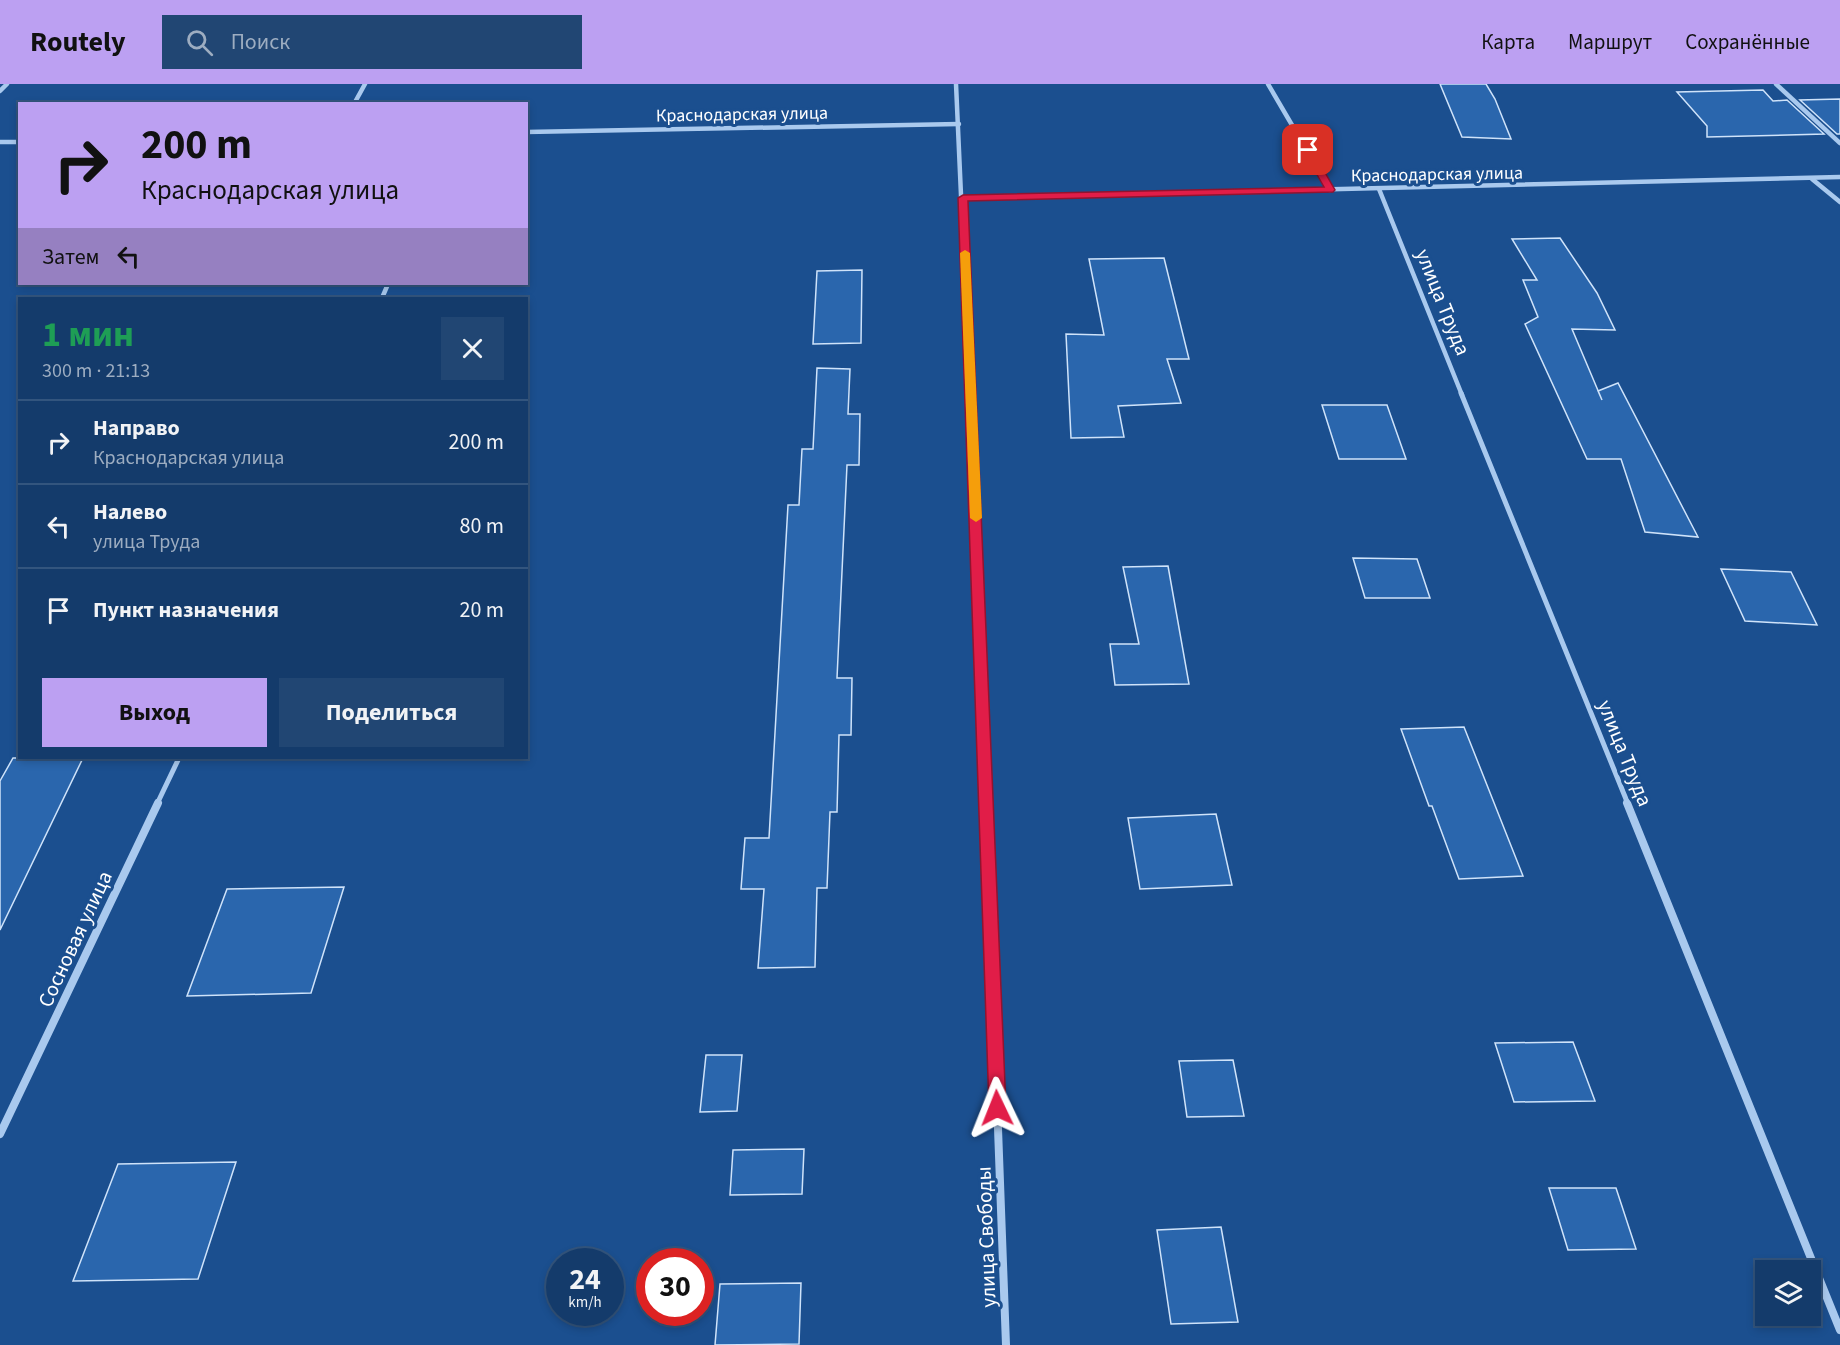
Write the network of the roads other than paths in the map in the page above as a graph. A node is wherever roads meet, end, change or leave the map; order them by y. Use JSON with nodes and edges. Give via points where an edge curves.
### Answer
{"nodes":[{"id":1,"x":7,"y":84,"type":"edge"},
{"id":2,"x":365,"y":84,"type":"edge"},
{"id":3,"x":957,"y":84,"type":"edge"},
{"id":4,"x":1268,"y":84,"type":"edge"},
{"id":5,"x":1776,"y":84,"type":"edge"},
{"id":6,"x":0,"y":91,"type":"edge"},
{"id":7,"x":355,"y":102,"type":"edge"},
{"id":8,"x":958,"y":124,"type":"junction"},
{"id":9,"x":528,"y":132,"type":"edge"},
{"id":10,"x":0,"y":142,"type":"edge"},
{"id":11,"x":18,"y":142,"type":"edge"},
{"id":12,"x":1840,"y":143,"type":"edge"},
{"id":13,"x":1840,"y":177,"type":"edge"},
{"id":14,"x":1812,"y":178,"type":"junction"},
{"id":15,"x":1379,"y":189,"type":"junction"},
{"id":16,"x":1330,"y":190,"type":"junction"},
{"id":17,"x":963,"y":198,"type":"junction"},
{"id":18,"x":1840,"y":202,"type":"edge"},
{"id":19,"x":179,"y":759,"type":"edge"},
{"id":20,"x":0,"y":1134,"type":"edge"},
{"id":21,"x":1840,"y":1330,"type":"edge"},
{"id":22,"x":1006,"y":1345,"type":"edge"}],
"edges":[{"from":1,"to":6,"type":"street"},
{"from":2,"to":7,"type":"street"},
{"from":3,"to":8,"type":"street","name":"улица Свободы"},
{"from":4,"to":16,"type":"street"},
{"from":5,"to":12,"type":"street"},
{"from":8,"to":9,"type":"street","name":"Краснодарская улица"},
{"from":8,"to":17,"type":"street","name":"улица Свободы"},
{"from":10,"to":11,"type":"street"},
{"from":13,"to":14,"type":"street","name":"Краснодарская улица"},
{"from":14,"to":15,"type":"street","name":"Краснодарская улица"},
{"from":14,"to":18,"type":"street"},
{"from":15,"to":16,"type":"street","name":"Краснодарская улица"},
{"from":15,"to":21,"type":"street","name":"улица Труда"},
{"from":16,"to":17,"type":"street","name":"Краснодарская улица"},
{"from":17,"to":22,"type":"street","name":"улица Свободы"},
{"from":19,"to":20,"type":"street","name":"Сосновая улица"}]}
